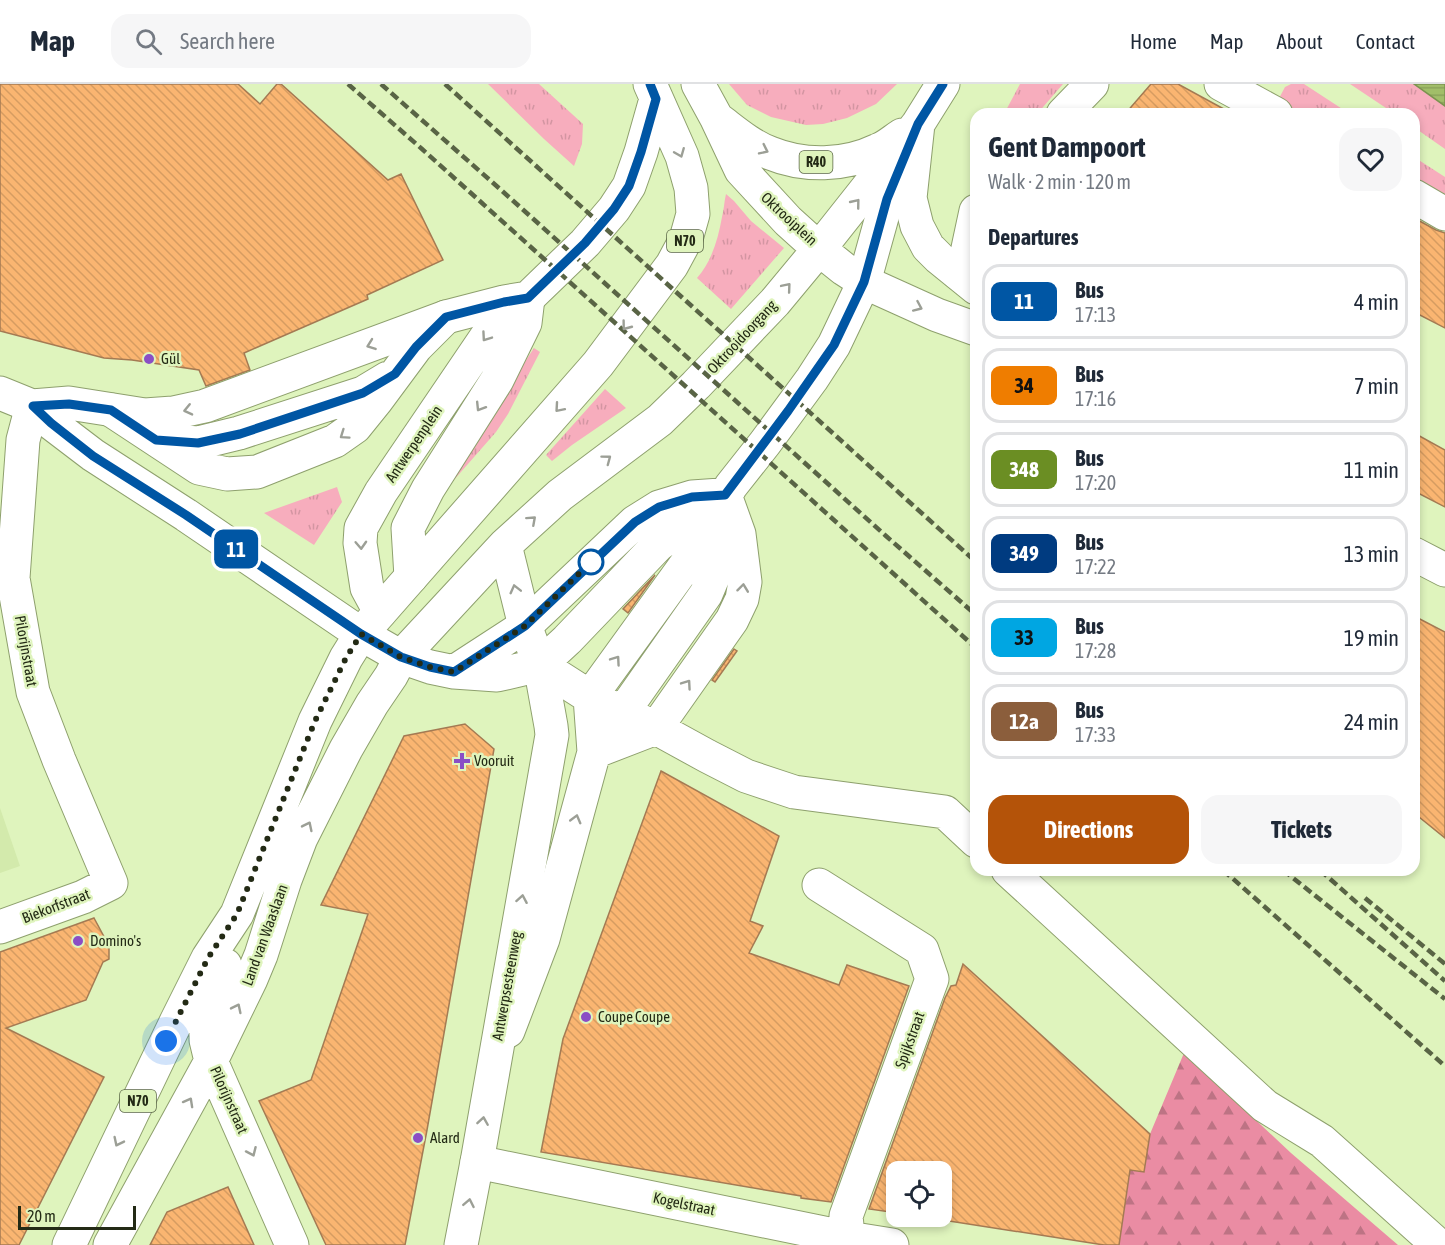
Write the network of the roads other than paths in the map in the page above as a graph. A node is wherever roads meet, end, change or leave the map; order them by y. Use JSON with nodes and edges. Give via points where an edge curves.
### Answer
{"nodes":[{"id":1,"x":698,"y":84,"type":"edge"},
{"id":2,"x":943,"y":84,"type":"edge"},
{"id":3,"x":1092,"y":84,"type":"edge"},
{"id":4,"x":1221,"y":84,"type":"edge"},
{"id":5,"x":653,"y":92,"type":"edge"},
{"id":6,"x":1069,"y":108,"type":"edge"},
{"id":7,"x":1266,"y":108,"type":"edge"},
{"id":8,"x":716,"y":117,"type":"junction"},
{"id":9,"x":918,"y":124,"type":"junction"},
{"id":10,"x":1420,"y":199,"type":"edge"},
{"id":11,"x":1445,"y":214,"type":"edge"},
{"id":12,"x":970,"y":239,"type":"edge"},
{"id":13,"x":819,"y":249,"type":"junction"},
{"id":14,"x":958,"y":273,"type":"edge"},
{"id":15,"x":864,"y":282,"type":"junction"},
{"id":16,"x":528,"y":298,"type":"junction"},
{"id":17,"x":446,"y":317,"type":"junction"},
{"id":18,"x":970,"y":327,"type":"edge"},
{"id":19,"x":0,"y":393,"type":"edge"},
{"id":20,"x":33,"y":406,"type":"junction"},
{"id":21,"x":111,"y":410,"type":"junction"},
{"id":22,"x":725,"y":495,"type":"junction"},
{"id":23,"x":495,"y":554,"type":"junction"},
{"id":24,"x":1420,"y":557,"type":"edge"},
{"id":25,"x":1445,"y":570,"type":"edge"},
{"id":26,"x":411,"y":577,"type":"junction"},
{"id":27,"x":370,"y":623,"type":"junction"},
{"id":28,"x":525,"y":626,"type":"junction"},
{"id":29,"x":401,"y":657,"type":"junction"},
{"id":30,"x":540,"y":665,"type":"junction"},
{"id":31,"x":454,"y":672,"type":"junction"},
{"id":32,"x":590,"y":697,"type":"junction"},
{"id":33,"x":622,"y":713,"type":"junction"},
{"id":34,"x":656,"y":728,"type":"junction"},
{"id":35,"x":594,"y":752,"type":"junction"},
{"id":36,"x":970,"y":835,"type":"edge"},
{"id":37,"x":1015,"y":876,"type":"edge"},
{"id":38,"x":111,"y":883,"type":"joint"},
{"id":39,"x":819,"y":885,"type":"dead end"},
{"id":40,"x":237,"y":914,"type":"junction"},
{"id":41,"x":0,"y":927,"type":"edge"},
{"id":42,"x":212,"y":1060,"type":"junction"},
{"id":43,"x":490,"y":1081,"type":"junction"},
{"id":44,"x":477,"y":1162,"type":"junction"},
{"id":45,"x":848,"y":1241,"type":"edge"},
{"id":46,"x":69,"y":1245,"type":"edge"},
{"id":47,"x":110,"y":1245,"type":"edge"},
{"id":48,"x":292,"y":1245,"type":"edge"},
{"id":49,"x":461,"y":1245,"type":"edge"},
{"id":50,"x":892,"y":1245,"type":"edge"},
{"id":51,"x":1438,"y":1245,"type":"edge"}],
"edges":[{"from":1,"to":8,"type":"main road","name":"Oktrooiplein","number":"R40"},
{"from":2,"to":9,"type":"main road","name":"Oktrooiplein","number":"R40"},
{"from":3,"to":6,"type":"main road"},
{"from":4,"to":7,"type":"main road"},
{"from":5,"to":16,"type":"main road","name":"Antwerpenplein","via":[[641,152],[629,186],[585,243]]},
{"from":5,"to":26,"type":"main road","number":"N70","one_way":true,"via":[[682,156],[691,188],[693,214],[686,239],[672,265],[598,364]]},
{"from":8,"to":9,"type":"main road","name":"Oktrooiplein","number":"R40","one_way":true,"via":[[768,153],[809,162],[858,158],[880,150]]},
{"from":8,"to":13,"type":"main road","name":"Oktrooiplein","number":"R40","via":[[741,170]]},
{"from":13,"to":9,"type":"main road","name":"Oktrooiplein","one_way":true},
{"from":9,"to":14,"type":"main road","name":"Oktrooiplein","number":"R40","via":[[910,198],[928,247]]},
{"from":9,"to":15,"type":"main road","name":"Oktrooiplein","via":[[887,199]]},
{"from":10,"to":11,"type":"main road"},
{"from":12,"to":14,"type":"main road","name":"Oktrooiplein"},
{"from":13,"to":15,"type":"main road","number":"R40"},
{"from":23,"to":13,"type":"main road","name":"Oktrooidoorgang","one_way":true,"via":[[560,495],[660,420],[775,302]]},
{"from":15,"to":18,"type":"main road","number":"R40","one_way":true},
{"from":15,"to":22,"type":"main road","name":"Oktrooiplein","via":[[834,345]]},
{"from":16,"to":17,"type":"main road"},
{"from":16,"to":26,"type":"main road","one_way":true,"via":[[525,323],[497,380],[408,528]]},
{"from":16,"to":27,"type":"main road","name":"Antwerpenplein","one_way":true,"via":[[495,324],[381,492],[361,528]]},
{"from":17,"to":21,"type":"main road","one_way":true,"via":[[205,406],[145,415]]},
{"from":17,"to":21,"type":"main road","one_way":true,"via":[[395,374],[363,393],[240,434],[198,443],[156,440]]},
{"from":19,"to":20,"type":"main road"},
{"from":20,"to":21,"type":"main road","via":[[69,404]]},
{"from":20,"to":27,"type":"main road","via":[[93,456]]},
{"from":20,"to":38,"type":"main road","name":"Pilorijnstraat","via":[[23,440],[14,578],[33,692]]},
{"from":22,"to":28,"type":"main road","via":[[692,497],[659,507],[635,522]]},
{"from":22,"to":30,"type":"main road","via":[[658,545]]},
{"from":32,"to":22,"type":"main road","one_way":true,"via":[[687,563]]},
{"from":22,"to":33,"type":"main road","via":[[724,551],[706,594]]},
{"from":34,"to":22,"type":"main road","one_way":true,"via":[[732,621],[742,599],[745,582],[739,534]]},
{"from":23,"to":27,"type":"main road","via":[[429,601]]},
{"from":28,"to":23,"type":"main road","one_way":true},
{"from":23,"to":29,"type":"main road"},
{"from":24,"to":25,"type":"main road"},
{"from":26,"to":27,"type":"main road","number":"N70"},
{"from":27,"to":29,"type":"main road"},
{"from":27,"to":40,"type":"main road","number":"N70","via":[[346,658],[315,721]]},
{"from":28,"to":30,"type":"main road"},
{"from":28,"to":31,"type":"main road"},
{"from":29,"to":31,"type":"main road"},
{"from":42,"to":29,"type":"main road","name":"Land van Waaslaan","one_way":true,"via":[[251,979],[302,838],[346,749]]},
{"from":30,"to":31,"type":"main road","via":[[497,675]]},
{"from":30,"to":32,"type":"main road"},
{"from":43,"to":30,"type":"main road","name":"Antwerpsesteenweg","one_way":true,"via":[[552,735]]},
{"from":32,"to":33,"type":"main road"},
{"from":32,"to":35,"type":"main road"},
{"from":33,"to":34,"type":"main road"},
{"from":33,"to":35,"type":"main road"},
{"from":34,"to":35,"type":"main road"},
{"from":34,"to":36,"type":"main road","via":[[746,776],[794,792],[945,812]]},
{"from":43,"to":35,"type":"main road","one_way":true,"via":[[543,939]]},
{"from":37,"to":51,"type":"main road","via":[[1264,1106],[1322,1142]]},
{"from":38,"to":41,"type":"main road","name":"Biekorfstraat"},
{"from":39,"to":45,"type":"main road","name":"Spijkstraat","via":[[922,950],[932,979],[846,1216]]},
{"from":40,"to":42,"type":"main road","name":"Pilorijnstraat","via":[[206,1017],[206,1040]]},
{"from":40,"to":46,"type":"main road","number":"N70","one_way":true,"via":[[208,958]]},
{"from":47,"to":42,"type":"main road","name":"Land van Waaslaan","one_way":true},
{"from":42,"to":48,"type":"main road","name":"Pilorijnstraat","one_way":true},
{"from":44,"to":43,"type":"main road","name":"Antwerpsesteenweg","one_way":true},
{"from":44,"to":45,"type":"main road","name":"Kogelstraat"},
{"from":49,"to":44,"type":"main road","name":"Antwerpsesteenweg","one_way":true},
{"from":45,"to":50,"type":"main road","name":"Kogelstraat"}]}
